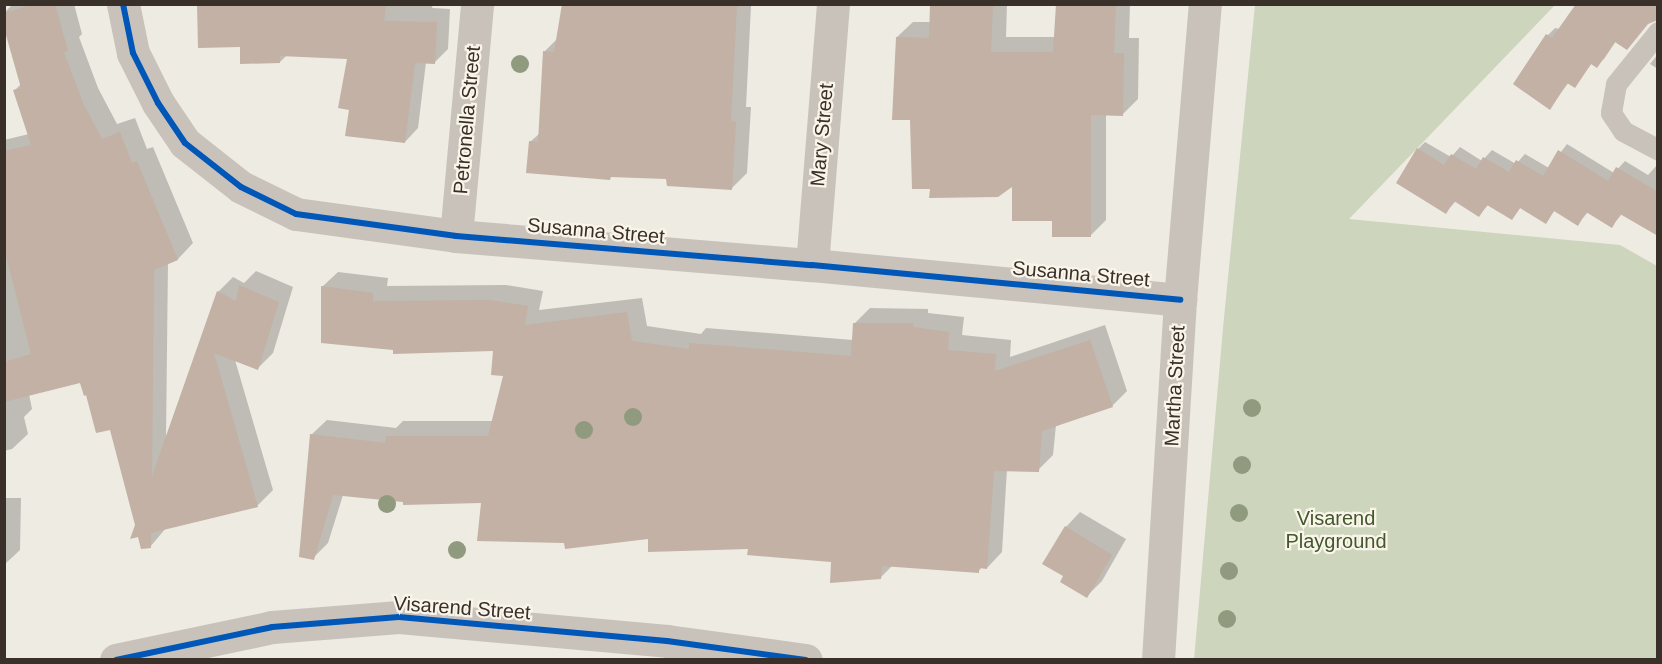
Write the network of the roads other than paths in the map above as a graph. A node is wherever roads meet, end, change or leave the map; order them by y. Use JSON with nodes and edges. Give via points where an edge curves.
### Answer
{"nodes":[{"id":1,"x":123,"y":4,"type":"edge"},
{"id":2,"x":477,"y":4,"type":"edge"},
{"id":3,"x":832,"y":4,"type":"edge"},
{"id":4,"x":1205,"y":4,"type":"edge"},
{"id":5,"x":1658,"y":32,"type":"edge"},
{"id":6,"x":1658,"y":150,"type":"edge"},
{"id":7,"x":456,"y":236,"type":"junction"},
{"id":8,"x":812,"y":265,"type":"junction"},
{"id":9,"x":1180,"y":300,"type":"junction"},
{"id":10,"x":116,"y":660,"type":"edge"},
{"id":11,"x":806,"y":660,"type":"edge"},
{"id":12,"x":1158,"y":660,"type":"edge"}],
"edges":[{"from":1,"to":7,"type":"street","name":"Susanna Street","via":[[133,53],[158,103],[185,143],[241,187],[297,214]]},
{"from":2,"to":7,"type":"street","name":"Petronella Street"},
{"from":3,"to":8,"type":"street","name":"Mary Street"},
{"from":4,"to":9,"type":"street","name":"Martha Street"},
{"from":5,"to":6,"type":"lane","via":[[1616,84],[1611,113],[1623,131]]},
{"from":7,"to":8,"type":"street","name":"Susanna Street"},
{"from":8,"to":9,"type":"street","name":"Susanna Street"},
{"from":9,"to":12,"type":"street","name":"Martha Street"},
{"from":10,"to":11,"type":"street","name":"Visarend Street","via":[[272,627],[399,617],[667,642]]}]}
